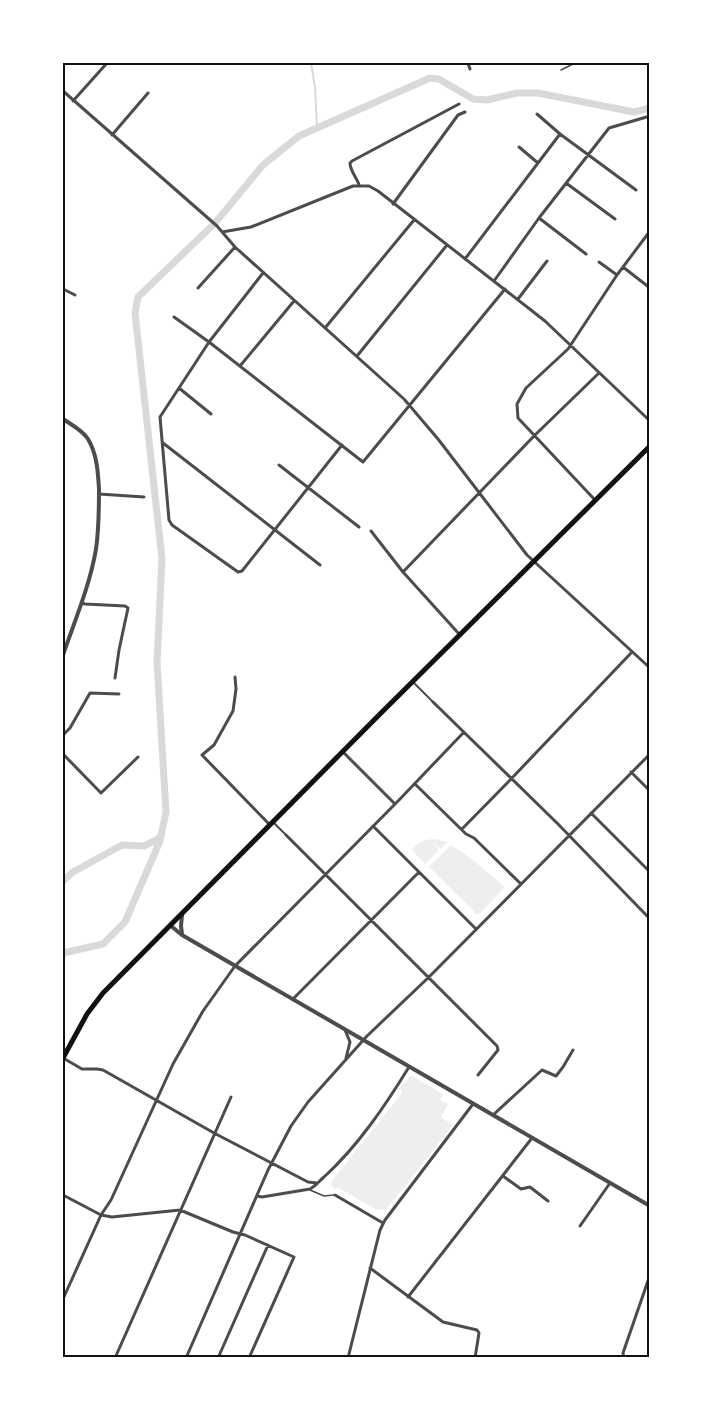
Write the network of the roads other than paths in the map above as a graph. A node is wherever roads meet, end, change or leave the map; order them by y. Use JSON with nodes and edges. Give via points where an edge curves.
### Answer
{"nodes":[{"id":1,"x":107,"y":63,"type":"edge"},
{"id":2,"x":468,"y":63,"type":"edge"},
{"id":3,"x":575,"y":63,"type":"edge"},
{"id":4,"x":470,"y":69,"type":"dead end"},
{"id":5,"x":561,"y":70,"type":"dead end"},
{"id":6,"x":63,"y":92,"type":"edge"},
{"id":7,"x":148,"y":93,"type":"dead end"},
{"id":8,"x":73,"y":100,"type":"junction"},
{"id":9,"x":459,"y":104,"type":"dead end"},
{"id":10,"x":465,"y":112,"type":"dead end"},
{"id":11,"x":537,"y":114,"type":"dead end"},
{"id":12,"x":650,"y":116,"type":"edge"},
{"id":13,"x":560,"y":134,"type":"junction"},
{"id":14,"x":112,"y":135,"type":"junction"},
{"id":15,"x":519,"y":147,"type":"dead end"},
{"id":16,"x":589,"y":154,"type":"junction"},
{"id":17,"x":538,"y":163,"type":"junction"},
{"id":18,"x":566,"y":183,"type":"junction"},
{"id":19,"x":359,"y":185,"type":"junction"},
{"id":20,"x":636,"y":190,"type":"dead end"},
{"id":21,"x":393,"y":204,"type":"junction"},
{"id":22,"x":539,"y":218,"type":"junction"},
{"id":23,"x":615,"y":219,"type":"dead end"},
{"id":24,"x":414,"y":220,"type":"junction"},
{"id":25,"x":650,"y":231,"type":"edge"},
{"id":26,"x":222,"y":232,"type":"junction"},
{"id":27,"x":447,"y":244,"type":"junction"},
{"id":28,"x":235,"y":248,"type":"junction"},
{"id":29,"x":586,"y":254,"type":"dead end"},
{"id":30,"x":465,"y":259,"type":"junction"},
{"id":31,"x":547,"y":261,"type":"dead end"},
{"id":32,"x":599,"y":262,"type":"dead end"},
{"id":33,"x":623,"y":267,"type":"junction"},
{"id":34,"x":262,"y":273,"type":"junction"},
{"id":35,"x":617,"y":275,"type":"junction"},
{"id":36,"x":494,"y":281,"type":"junction"},
{"id":37,"x":198,"y":288,"type":"dead end"},
{"id":38,"x":650,"y":288,"type":"edge"},
{"id":39,"x":63,"y":289,"type":"edge"},
{"id":40,"x":506,"y":289,"type":"junction"},
{"id":41,"x":75,"y":295,"type":"dead end"},
{"id":42,"x":518,"y":299,"type":"junction"},
{"id":43,"x":294,"y":301,"type":"junction"},
{"id":44,"x":174,"y":317,"type":"dead end"},
{"id":45,"x":325,"y":328,"type":"junction"},
{"id":46,"x":209,"y":342,"type":"junction"},
{"id":47,"x":571,"y":345,"type":"junction"},
{"id":48,"x":357,"y":356,"type":"junction"},
{"id":49,"x":240,"y":366,"type":"junction"},
{"id":50,"x":599,"y":373,"type":"junction"},
{"id":51,"x":178,"y":388,"type":"junction"},
{"id":52,"x":411,"y":406,"type":"junction"},
{"id":53,"x":211,"y":414,"type":"dead end"},
{"id":54,"x":63,"y":419,"type":"edge"},
{"id":55,"x":650,"y":421,"type":"edge"},
{"id":56,"x":534,"y":436,"type":"junction"},
{"id":57,"x":163,"y":443,"type":"junction"},
{"id":58,"x":342,"y":445,"type":"junction"},
{"id":59,"x":650,"y":446,"type":"edge"},
{"id":60,"x":279,"y":465,"type":"dead end"},
{"id":61,"x":307,"y":488,"type":"junction"},
{"id":62,"x":479,"y":492,"type":"junction"},
{"id":63,"x":99,"y":494,"type":"junction"},
{"id":64,"x":144,"y":497,"type":"dead end"},
{"id":65,"x":595,"y":500,"type":"junction"},
{"id":66,"x":359,"y":527,"type":"dead end"},
{"id":67,"x":274,"y":529,"type":"junction"},
{"id":68,"x":371,"y":531,"type":"dead end"},
{"id":69,"x":533,"y":562,"type":"junction"},
{"id":70,"x":320,"y":565,"type":"dead end"},
{"id":71,"x":403,"y":572,"type":"junction"},
{"id":72,"x":81,"y":602,"type":"junction"},
{"id":73,"x":460,"y":635,"type":"junction"},
{"id":74,"x":632,"y":652,"type":"junction"},
{"id":75,"x":63,"y":655,"type":"edge"},
{"id":76,"x":649,"y":665,"type":"edge"},
{"id":77,"x":235,"y":677,"type":"dead end"},
{"id":78,"x":115,"y":678,"type":"dead end"},
{"id":79,"x":412,"y":682,"type":"junction"},
{"id":80,"x":119,"y":694,"type":"dead end"},
{"id":81,"x":433,"y":702,"type":"joint"},
{"id":82,"x":464,"y":732,"type":"junction"},
{"id":83,"x":63,"y":735,"type":"edge"},
{"id":84,"x":343,"y":752,"type":"junction"},
{"id":85,"x":63,"y":754,"type":"edge"},
{"id":86,"x":650,"y":754,"type":"edge"},
{"id":87,"x":138,"y":757,"type":"dead end"},
{"id":88,"x":631,"y":772,"type":"junction"},
{"id":89,"x":512,"y":778,"type":"junction"},
{"id":90,"x":415,"y":784,"type":"junction"},
{"id":91,"x":650,"y":791,"type":"edge"},
{"id":92,"x":395,"y":804,"type":"junction"},
{"id":93,"x":591,"y":813,"type":"junction"},
{"id":94,"x":272,"y":824,"type":"junction"},
{"id":95,"x":373,"y":826,"type":"junction"},
{"id":96,"x":462,"y":830,"type":"junction"},
{"id":97,"x":286,"y":835,"type":"joint"},
{"id":98,"x":569,"y":835,"type":"junction"},
{"id":99,"x":419,"y":872,"type":"junction"},
{"id":100,"x":650,"y":872,"type":"edge"},
{"id":101,"x":325,"y":873,"type":"junction"},
{"id":102,"x":521,"y":884,"type":"junction"},
{"id":103,"x":182,"y":915,"type":"junction"},
{"id":104,"x":650,"y":919,"type":"edge"},
{"id":105,"x":372,"y":920,"type":"junction"},
{"id":106,"x":171,"y":926,"type":"junction"},
{"id":107,"x":476,"y":929,"type":"junction"},
{"id":108,"x":182,"y":935,"type":"junction"},
{"id":109,"x":235,"y":966,"type":"junction"},
{"id":110,"x":429,"y":977,"type":"junction"},
{"id":111,"x":293,"y":999,"type":"junction"},
{"id":112,"x":344,"y":1029,"type":"junction"},
{"id":113,"x":363,"y":1040,"type":"junction"},
{"id":114,"x":573,"y":1050,"type":"dead end"},
{"id":115,"x":63,"y":1058,"type":"edge"},
{"id":116,"x":346,"y":1059,"type":"junction"},
{"id":117,"x":410,"y":1067,"type":"junction"},
{"id":118,"x":478,"y":1075,"type":"dead end"},
{"id":119,"x":231,"y":1097,"type":"dead end"},
{"id":120,"x":156,"y":1101,"type":"junction"},
{"id":121,"x":473,"y":1104,"type":"junction"},
{"id":122,"x":493,"y":1115,"type":"junction"},
{"id":123,"x":214,"y":1133,"type":"junction"},
{"id":124,"x":532,"y":1138,"type":"junction"},
{"id":125,"x":272,"y":1163,"type":"junction"},
{"id":126,"x":503,"y":1176,"type":"junction"},
{"id":127,"x":308,"y":1182,"type":"junction"},
{"id":128,"x":317,"y":1183,"type":"junction"},
{"id":129,"x":610,"y":1183,"type":"junction"},
{"id":130,"x":307,"y":1189,"type":"junction"},
{"id":131,"x":63,"y":1195,"type":"edge"},
{"id":132,"x":257,"y":1196,"type":"junction"},
{"id":133,"x":335,"y":1196,"type":"joint"},
{"id":134,"x":548,"y":1201,"type":"dead end"},
{"id":135,"x":650,"y":1206,"type":"edge"},
{"id":136,"x":180,"y":1210,"type":"junction"},
{"id":137,"x":101,"y":1215,"type":"junction"},
{"id":138,"x":383,"y":1223,"type":"junction"},
{"id":139,"x":580,"y":1226,"type":"dead end"},
{"id":140,"x":240,"y":1233,"type":"junction"},
{"id":141,"x":268,"y":1245,"type":"junction"},
{"id":142,"x":370,"y":1268,"type":"junction"},
{"id":143,"x":650,"y":1275,"type":"edge"},
{"id":144,"x":408,"y":1297,"type":"junction"},
{"id":145,"x":63,"y":1299,"type":"edge"},
{"id":146,"x":116,"y":1358,"type":"edge"},
{"id":147,"x":186,"y":1358,"type":"edge"},
{"id":148,"x":218,"y":1358,"type":"edge"},
{"id":149,"x":249,"y":1358,"type":"edge"},
{"id":150,"x":348,"y":1358,"type":"edge"},
{"id":151,"x":475,"y":1358,"type":"edge"},
{"id":152,"x":624,"y":1358,"type":"edge"}],
"edges":[{"from":1,"to":8,"type":"street"},
{"from":2,"to":4,"type":"street"},
{"from":3,"to":5,"type":"lane"},
{"from":6,"to":8,"type":"street"},
{"from":7,"to":14,"type":"street"},
{"from":8,"to":14,"type":"street"},
{"from":9,"to":19,"type":"street","via":[[352,161],[350,168]]},
{"from":10,"to":21,"type":"street","via":[[458,116]]},
{"from":11,"to":13,"type":"street"},
{"from":12,"to":16,"type":"street","via":[[609,128]]},
{"from":13,"to":16,"type":"street"},
{"from":13,"to":17,"type":"street"},
{"from":14,"to":26,"type":"street"},
{"from":15,"to":17,"type":"street"},
{"from":16,"to":18,"type":"street"},
{"from":16,"to":20,"type":"street"},
{"from":17,"to":30,"type":"street"},
{"from":18,"to":22,"type":"street"},
{"from":18,"to":23,"type":"street"},
{"from":19,"to":21,"type":"street","via":[[369,186]]},
{"from":19,"to":26,"type":"street","via":[[251,227]]},
{"from":21,"to":24,"type":"street"},
{"from":22,"to":29,"type":"street"},
{"from":22,"to":36,"type":"street"},
{"from":24,"to":27,"type":"street"},
{"from":24,"to":45,"type":"street"},
{"from":25,"to":33,"type":"street"},
{"from":26,"to":28,"type":"street"},
{"from":27,"to":30,"type":"street"},
{"from":27,"to":48,"type":"street"},
{"from":28,"to":34,"type":"street"},
{"from":28,"to":37,"type":"street"},
{"from":30,"to":36,"type":"street"},
{"from":31,"to":42,"type":"street"},
{"from":32,"to":35,"type":"street"},
{"from":33,"to":35,"type":"street"},
{"from":33,"to":38,"type":"street"},
{"from":34,"to":43,"type":"street"},
{"from":34,"to":46,"type":"street"},
{"from":35,"to":47,"type":"street"},
{"from":36,"to":40,"type":"street"},
{"from":39,"to":41,"type":"street"},
{"from":40,"to":42,"type":"street"},
{"from":40,"to":52,"type":"street"},
{"from":42,"to":47,"type":"street"},
{"from":43,"to":45,"type":"street"},
{"from":43,"to":49,"type":"street"},
{"from":44,"to":46,"type":"street"},
{"from":45,"to":48,"type":"street"},
{"from":46,"to":49,"type":"street"},
{"from":46,"to":51,"type":"street"},
{"from":47,"to":50,"type":"street"},
{"from":47,"to":56,"type":"street","via":[[519,399],[518,418]]},
{"from":48,"to":52,"type":"street"},
{"from":49,"to":58,"type":"street"},
{"from":50,"to":55,"type":"street"},
{"from":50,"to":56,"type":"street"},
{"from":51,"to":53,"type":"street"},
{"from":51,"to":57,"type":"street","via":[[160,417]]},
{"from":52,"to":58,"type":"street","via":[[363,462]]},
{"from":52,"to":62,"type":"street"},
{"from":54,"to":63,"type":"street","via":[[82,433],[92,447]]},
{"from":56,"to":62,"type":"street"},
{"from":56,"to":65,"type":"street"},
{"from":57,"to":67,"type":"street"},
{"from":57,"to":67,"type":"street","via":[[172,525],[238,572]]},
{"from":58,"to":61,"type":"street"},
{"from":59,"to":65,"type":"main road"},
{"from":60,"to":61,"type":"street"},
{"from":61,"to":66,"type":"street"},
{"from":61,"to":67,"type":"street"},
{"from":62,"to":69,"type":"street"},
{"from":62,"to":71,"type":"street"},
{"from":63,"to":64,"type":"street"},
{"from":63,"to":72,"type":"street","via":[[96,548]]},
{"from":65,"to":69,"type":"main road"},
{"from":67,"to":70,"type":"street"},
{"from":68,"to":71,"type":"street"},
{"from":69,"to":73,"type":"main road"},
{"from":69,"to":74,"type":"street"},
{"from":71,"to":73,"type":"street"},
{"from":72,"to":75,"type":"street"},
{"from":72,"to":78,"type":"street","via":[[128,608]]},
{"from":73,"to":79,"type":"main road"},
{"from":74,"to":76,"type":"street"},
{"from":74,"to":89,"type":"street"},
{"from":77,"to":94,"type":"street","via":[[232,711],[214,745],[202,755]]},
{"from":79,"to":81,"type":"street"},
{"from":79,"to":84,"type":"main road"},
{"from":80,"to":83,"type":"street","via":[[90,693]]},
{"from":81,"to":82,"type":"street"},
{"from":82,"to":89,"type":"street"},
{"from":82,"to":90,"type":"street"},
{"from":84,"to":92,"type":"street"},
{"from":84,"to":94,"type":"main road"},
{"from":85,"to":87,"type":"street","via":[[101,793]]},
{"from":86,"to":88,"type":"street"},
{"from":88,"to":91,"type":"street"},
{"from":88,"to":93,"type":"street"},
{"from":89,"to":96,"type":"street"},
{"from":89,"to":98,"type":"street"},
{"from":90,"to":92,"type":"street"},
{"from":90,"to":96,"type":"street"},
{"from":92,"to":95,"type":"street"},
{"from":93,"to":98,"type":"street"},
{"from":93,"to":100,"type":"street"},
{"from":94,"to":97,"type":"street"},
{"from":94,"to":103,"type":"main road"},
{"from":95,"to":99,"type":"street"},
{"from":95,"to":101,"type":"street"},
{"from":96,"to":102,"type":"street"},
{"from":97,"to":101,"type":"street"},
{"from":98,"to":102,"type":"street"},
{"from":98,"to":104,"type":"street"},
{"from":99,"to":105,"type":"street"},
{"from":99,"to":107,"type":"street"},
{"from":101,"to":105,"type":"street"},
{"from":101,"to":109,"type":"street"},
{"from":102,"to":107,"type":"street"},
{"from":103,"to":106,"type":"main road"},
{"from":103,"to":108,"type":"street"},
{"from":105,"to":110,"type":"street"},
{"from":105,"to":111,"type":"street"},
{"from":106,"to":108,"type":"street"},
{"from":106,"to":115,"type":"main road","via":[[96,1001]]},
{"from":107,"to":110,"type":"street"},
{"from":108,"to":109,"type":"street"},
{"from":109,"to":111,"type":"street"},
{"from":109,"to":120,"type":"street","via":[[203,1011]]},
{"from":110,"to":113,"type":"street"},
{"from":110,"to":118,"type":"street","via":[[499,1048]]},
{"from":111,"to":112,"type":"street"},
{"from":112,"to":113,"type":"street"},
{"from":112,"to":116,"type":"street","via":[[350,1042]]},
{"from":113,"to":116,"type":"street"},
{"from":113,"to":117,"type":"street"},
{"from":114,"to":122,"type":"street","via":[[556,1076],[542,1070]]},
{"from":115,"to":120,"type":"street","via":[[82,1069],[104,1070]]},
{"from":116,"to":125,"type":"street","via":[[299,1113]]},
{"from":117,"to":121,"type":"street"},
{"from":117,"to":128,"type":"street","via":[[362,1136]]},
{"from":119,"to":123,"type":"street"},
{"from":120,"to":123,"type":"street"},
{"from":120,"to":137,"type":"street"},
{"from":121,"to":122,"type":"street"},
{"from":121,"to":138,"type":"street"},
{"from":122,"to":124,"type":"street"},
{"from":123,"to":125,"type":"street"},
{"from":123,"to":136,"type":"street"},
{"from":124,"to":126,"type":"street"},
{"from":124,"to":129,"type":"street"},
{"from":125,"to":127,"type":"street"},
{"from":125,"to":132,"type":"street"},
{"from":126,"to":134,"type":"street","via":[[521,1189],[530,1187]]},
{"from":126,"to":144,"type":"street"},
{"from":127,"to":128,"type":"street"},
{"from":127,"to":130,"type":"street"},
{"from":128,"to":130,"type":"street"},
{"from":129,"to":135,"type":"street"},
{"from":129,"to":139,"type":"street"},
{"from":130,"to":132,"type":"street"},
{"from":130,"to":133,"type":"lane"},
{"from":131,"to":137,"type":"street"},
{"from":132,"to":140,"type":"street"},
{"from":133,"to":138,"type":"street"},
{"from":136,"to":137,"type":"street"},
{"from":136,"to":140,"type":"street"},
{"from":136,"to":146,"type":"street"},
{"from":137,"to":145,"type":"street"},
{"from":138,"to":142,"type":"street"},
{"from":140,"to":141,"type":"street"},
{"from":140,"to":147,"type":"street"},
{"from":141,"to":148,"type":"street"},
{"from":141,"to":149,"type":"street","via":[[294,1257]]},
{"from":142,"to":144,"type":"street"},
{"from":142,"to":150,"type":"street"},
{"from":143,"to":152,"type":"street"},
{"from":144,"to":151,"type":"street","via":[[443,1322],[477,1330]]}]}
